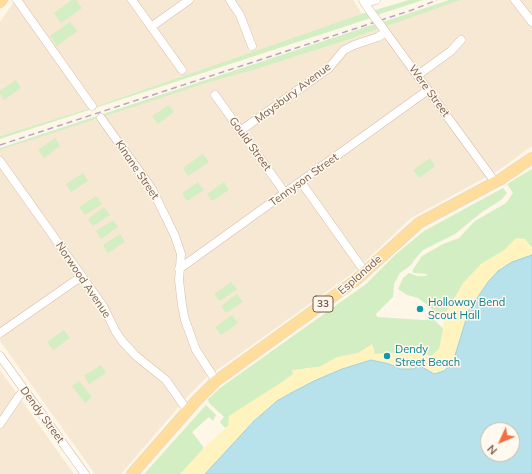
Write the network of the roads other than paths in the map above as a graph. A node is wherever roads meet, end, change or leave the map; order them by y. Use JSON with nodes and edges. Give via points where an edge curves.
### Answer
{"nodes":[{"id":1,"x":17,"y":0,"type":"edge"},
{"id":2,"x":132,"y":0,"type":"edge"},
{"id":3,"x":189,"y":0,"type":"edge"},
{"id":4,"x":230,"y":0,"type":"edge"},
{"id":5,"x":376,"y":0,"type":"edge"},
{"id":6,"x":516,"y":0,"type":"edge"},
{"id":7,"x":364,"y":2,"type":"edge"},
{"id":8,"x":532,"y":22,"type":"edge"},
{"id":9,"x":151,"y":27,"type":"junction"},
{"id":10,"x":384,"y":30,"type":"junction"},
{"id":11,"x":461,"y":40,"type":"dead end"},
{"id":12,"x":252,"y":46,"type":"dead end"},
{"id":13,"x":182,"y":70,"type":"dead end"},
{"id":14,"x":418,"y":75,"type":"junction"},
{"id":15,"x":428,"y":90,"type":"junction"},
{"id":16,"x":215,"y":95,"type":"dead end"},
{"id":17,"x":92,"y":106,"type":"dead end"},
{"id":18,"x":101,"y":118,"type":"dead end"},
{"id":19,"x":240,"y":131,"type":"junction"},
{"id":20,"x":532,"y":158,"type":"edge"},
{"id":21,"x":0,"y":161,"type":"edge"},
{"id":22,"x":301,"y":182,"type":"junction"},
{"id":23,"x":495,"y":182,"type":"junction"},
{"id":24,"x":285,"y":193,"type":"junction"},
{"id":25,"x":180,"y":269,"type":"junction"},
{"id":26,"x":365,"y":272,"type":"junction"},
{"id":27,"x":82,"y":276,"type":"junction"},
{"id":28,"x":0,"y":333,"type":"edge"},
{"id":29,"x":0,"y":356,"type":"edge"},
{"id":30,"x":216,"y":380,"type":"junction"},
{"id":31,"x":25,"y":390,"type":"junction"},
{"id":32,"x":187,"y":410,"type":"junction"},
{"id":33,"x":0,"y":424,"type":"edge"},
{"id":34,"x":84,"y":474,"type":"edge"},
{"id":35,"x":132,"y":474,"type":"edge"}],
"edges":[{"from":1,"to":17,"type":"street"},
{"from":2,"to":9,"type":"street"},
{"from":3,"to":9,"type":"street"},
{"from":4,"to":12,"type":"street","via":[[240,15]]},
{"from":5,"to":7,"type":"street"},
{"from":6,"to":8,"type":"street"},
{"from":7,"to":10,"type":"street","name":"Were Street","bridge":true},
{"from":9,"to":13,"type":"street"},
{"from":10,"to":14,"type":"street","name":"Were Street"},
{"from":10,"to":19,"type":"street","name":"Maysbury Avenue","via":[[378,37],[344,50],[329,68]]},
{"from":11,"to":14,"type":"street","via":[[451,51]]},
{"from":14,"to":15,"type":"street","name":"Were Street"},
{"from":15,"to":22,"type":"street","name":"Tennyson Street"},
{"from":15,"to":23,"type":"street","name":"Were Street"},
{"from":16,"to":19,"type":"street","name":"Gould Street"},
{"from":18,"to":25,"type":"street","name":"Kinane Street","via":[[156,195],[177,241]]},
{"from":19,"to":24,"type":"street","name":"Gould Street"},
{"from":20,"to":23,"type":"main road","name":"Esplanade","number":"33"},
{"from":21,"to":27,"type":"street","name":"Norwood Avenue"},
{"from":22,"to":24,"type":"street","name":"Tennyson Street"},
{"from":22,"to":26,"type":"street"},
{"from":23,"to":26,"type":"main road","name":"Esplanade","number":"33","via":[[417,224]]},
{"from":24,"to":25,"type":"street","name":"Tennyson Street"},
{"from":25,"to":30,"type":"street","name":"Kinane Street","via":[[182,305],[190,337],[199,356]]},
{"from":26,"to":30,"type":"main road","name":"Esplanade","number":"33"},
{"from":27,"to":28,"type":"street"},
{"from":27,"to":32,"type":"street","name":"Norwood Avenue","via":[[103,306],[123,342],[166,380]]},
{"from":29,"to":31,"type":"street","name":"Dendy Street"},
{"from":30,"to":32,"type":"main road","name":"Esplanade","number":"33"},
{"from":31,"to":33,"type":"street"},
{"from":31,"to":34,"type":"street","name":"Dendy Street"},
{"from":32,"to":35,"type":"main road","name":"Esplanade","number":"33"}]}
